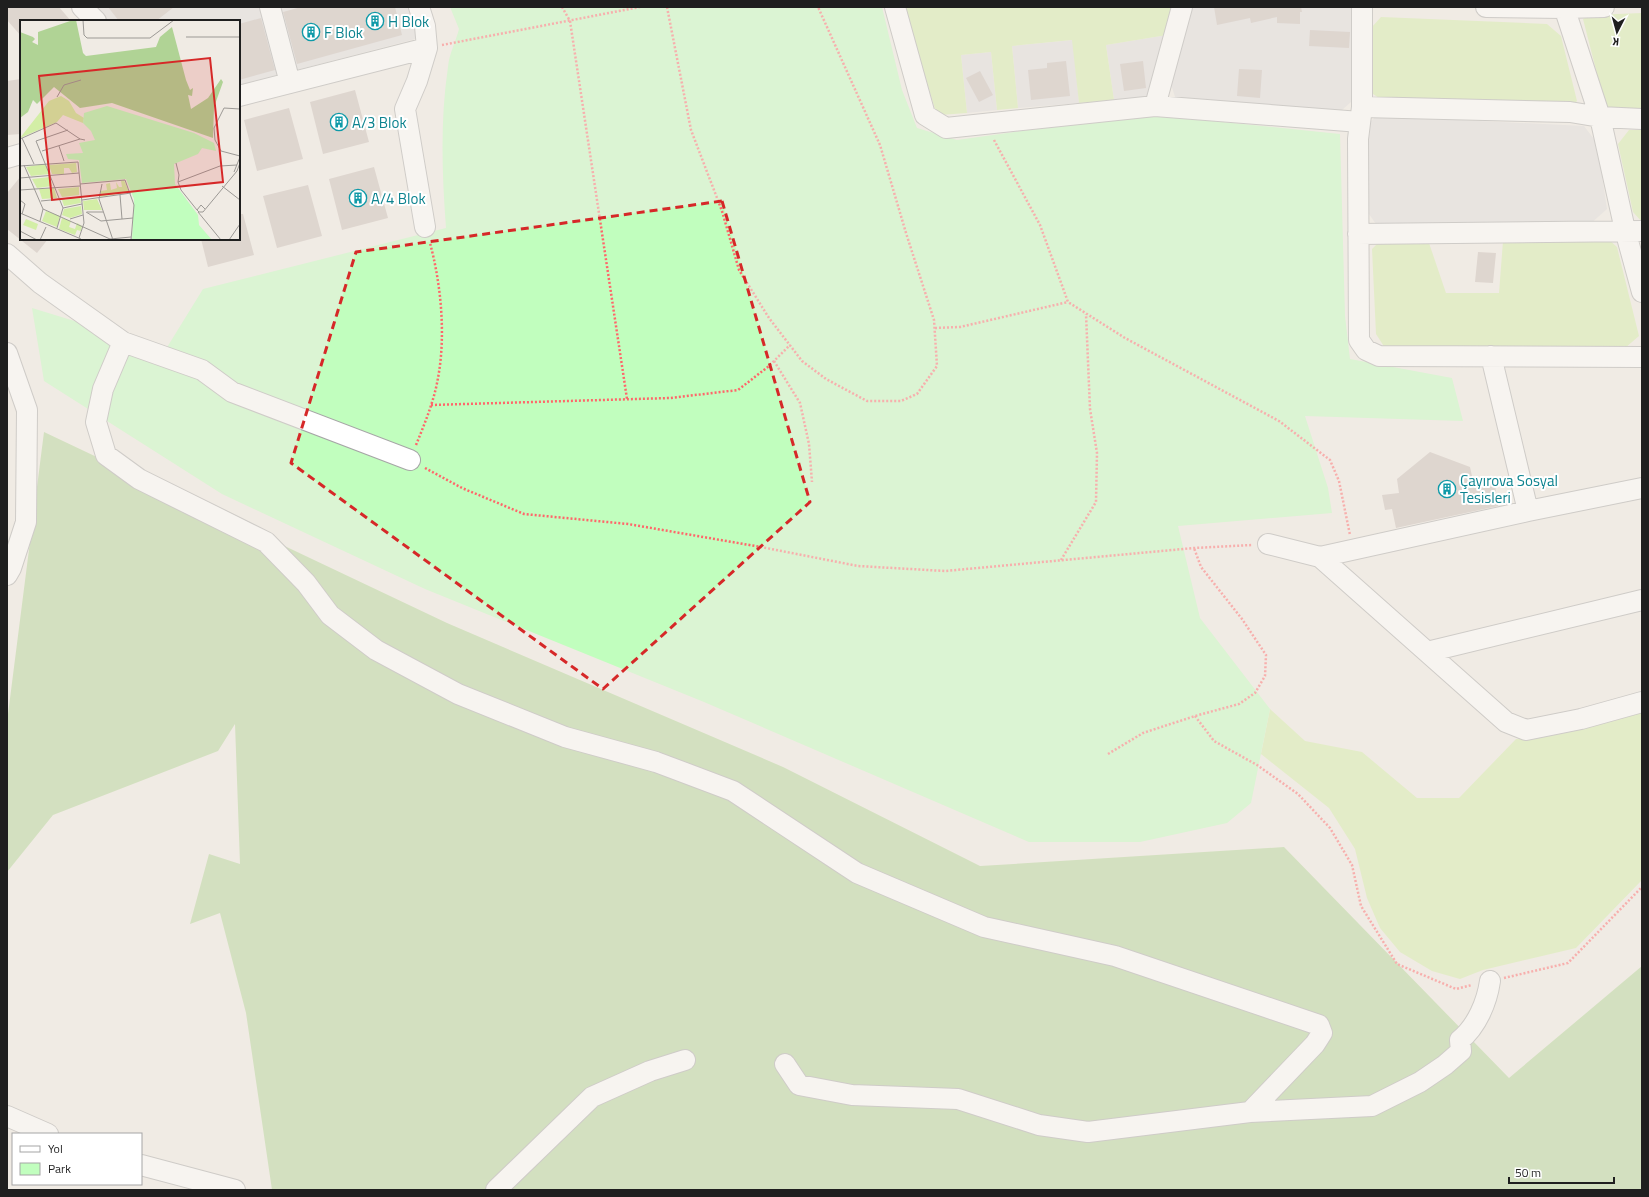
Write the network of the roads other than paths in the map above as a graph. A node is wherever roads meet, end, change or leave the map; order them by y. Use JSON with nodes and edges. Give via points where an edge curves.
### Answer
{"nodes":[{"id":1,"x":82,"y":7,"type":"edge"},
{"id":2,"x":270,"y":7,"type":"edge"},
{"id":3,"x":419,"y":7,"type":"edge"},
{"id":4,"x":895,"y":7,"type":"edge"},
{"id":5,"x":1182,"y":7,"type":"edge"},
{"id":6,"x":1362,"y":7,"type":"edge"},
{"id":7,"x":1486,"y":7,"type":"edge"},
{"id":8,"x":1604,"y":7,"type":"edge"},
{"id":9,"x":1564,"y":8,"type":"edge"},
{"id":10,"x":95,"y":20,"type":"edge"},
{"id":11,"x":427,"y":48,"type":"junction"},
{"id":12,"x":290,"y":83,"type":"junction"},
{"id":13,"x":240,"y":96,"type":"edge"},
{"id":14,"x":1155,"y":106,"type":"junction"},
{"id":15,"x":1361,"y":115,"type":"junction"},
{"id":16,"x":1600,"y":117,"type":"junction"},
{"id":17,"x":1642,"y":119,"type":"edge"},
{"id":18,"x":20,"y":154,"type":"edge"},
{"id":19,"x":7,"y":158,"type":"edge"},
{"id":20,"x":425,"y":227,"type":"road end"},
{"id":21,"x":1634,"y":231,"type":"edge"},
{"id":22,"x":1358,"y":234,"type":"junction"},
{"id":23,"x":7,"y":254,"type":"edge"},
{"id":24,"x":1642,"y":292,"type":"edge"},
{"id":25,"x":123,"y":342,"type":"junction"},
{"id":26,"x":7,"y":353,"type":"edge"},
{"id":27,"x":1491,"y":356,"type":"junction"},
{"id":28,"x":1642,"y":357,"type":"edge"},
{"id":29,"x":410,"y":460,"type":"road end"},
{"id":30,"x":1642,"y":488,"type":"edge"},
{"id":31,"x":1528,"y":511,"type":"junction"},
{"id":32,"x":1268,"y":544,"type":"road end"},
{"id":33,"x":1320,"y":557,"type":"junction"},
{"id":34,"x":7,"y":575,"type":"edge"},
{"id":35,"x":1642,"y":600,"type":"edge"},
{"id":36,"x":1427,"y":652,"type":"junction"},
{"id":37,"x":1642,"y":702,"type":"edge"},
{"id":38,"x":1490,"y":981,"type":"road end"},
{"id":39,"x":685,"y":1060,"type":"dead end"},
{"id":40,"x":785,"y":1064,"type":"dead end"},
{"id":41,"x":1250,"y":1112,"type":"junction"},
{"id":42,"x":7,"y":1116,"type":"edge"},
{"id":43,"x":46,"y":1133,"type":"edge"},
{"id":44,"x":142,"y":1165,"type":"edge"},
{"id":45,"x":235,"y":1190,"type":"edge"},
{"id":46,"x":496,"y":1190,"type":"edge"}],
"edges":[{"from":1,"to":10,"type":"street"},
{"from":2,"to":12,"type":"street"},
{"from":3,"to":11,"type":"street","via":[[425,26]]},
{"from":4,"to":14,"type":"street","via":[[925,115],[946,128]]},
{"from":5,"to":14,"type":"street"},
{"from":6,"to":15,"type":"street"},
{"from":7,"to":9,"type":"street"},
{"from":8,"to":9,"type":"street"},
{"from":9,"to":16,"type":"street"},
{"from":11,"to":12,"type":"street"},
{"from":11,"to":20,"type":"street","via":[[405,109]]},
{"from":12,"to":13,"type":"street"},
{"from":14,"to":15,"type":"street"},
{"from":15,"to":16,"type":"street","via":[[1570,112]]},
{"from":15,"to":22,"type":"street","via":[[1358,139]]},
{"from":16,"to":17,"type":"street"},
{"from":16,"to":21,"type":"street"},
{"from":18,"to":19,"type":"street"},
{"from":21,"to":22,"type":"street"},
{"from":21,"to":24,"type":"street"},
{"from":22,"to":27,"type":"street","via":[[1358,340],[1366,350],[1379,356]]},
{"from":23,"to":25,"type":"street","via":[[40,283]]},
{"from":25,"to":29,"type":"street","via":[[202,370],[232,392]]},
{"from":25,"to":41,"type":"street","via":[[103,389],[96,422],[106,455],[139,479],[266,542],[306,583],[330,615],[376,650],[458,694],[565,737],[656,762],[733,790],[857,873],[984,927],[1115,956],[1319,1024],[1322,1033],[1315,1044]]},
{"from":26,"to":34,"type":"street","via":[[27,410],[26,522]]},
{"from":27,"to":28,"type":"street"},
{"from":27,"to":31,"type":"street"},
{"from":30,"to":31,"type":"street"},
{"from":31,"to":33,"type":"street"},
{"from":32,"to":33,"type":"street"},
{"from":33,"to":36,"type":"street"},
{"from":35,"to":36,"type":"street"},
{"from":36,"to":37,"type":"street","via":[[1506,722],[1526,730],[1581,719]]},
{"from":38,"to":41,"type":"street","via":[[1488,996],[1469,1032],[1460,1040],[1461,1052],[1420,1082],[1372,1106]]},
{"from":39,"to":46,"type":"street","via":[[592,1097]]},
{"from":40,"to":41,"type":"street","via":[[799,1085],[852,1095],[958,1099],[1039,1125],[1088,1132]]},
{"from":42,"to":43,"type":"street"},
{"from":44,"to":45,"type":"street"}]}
